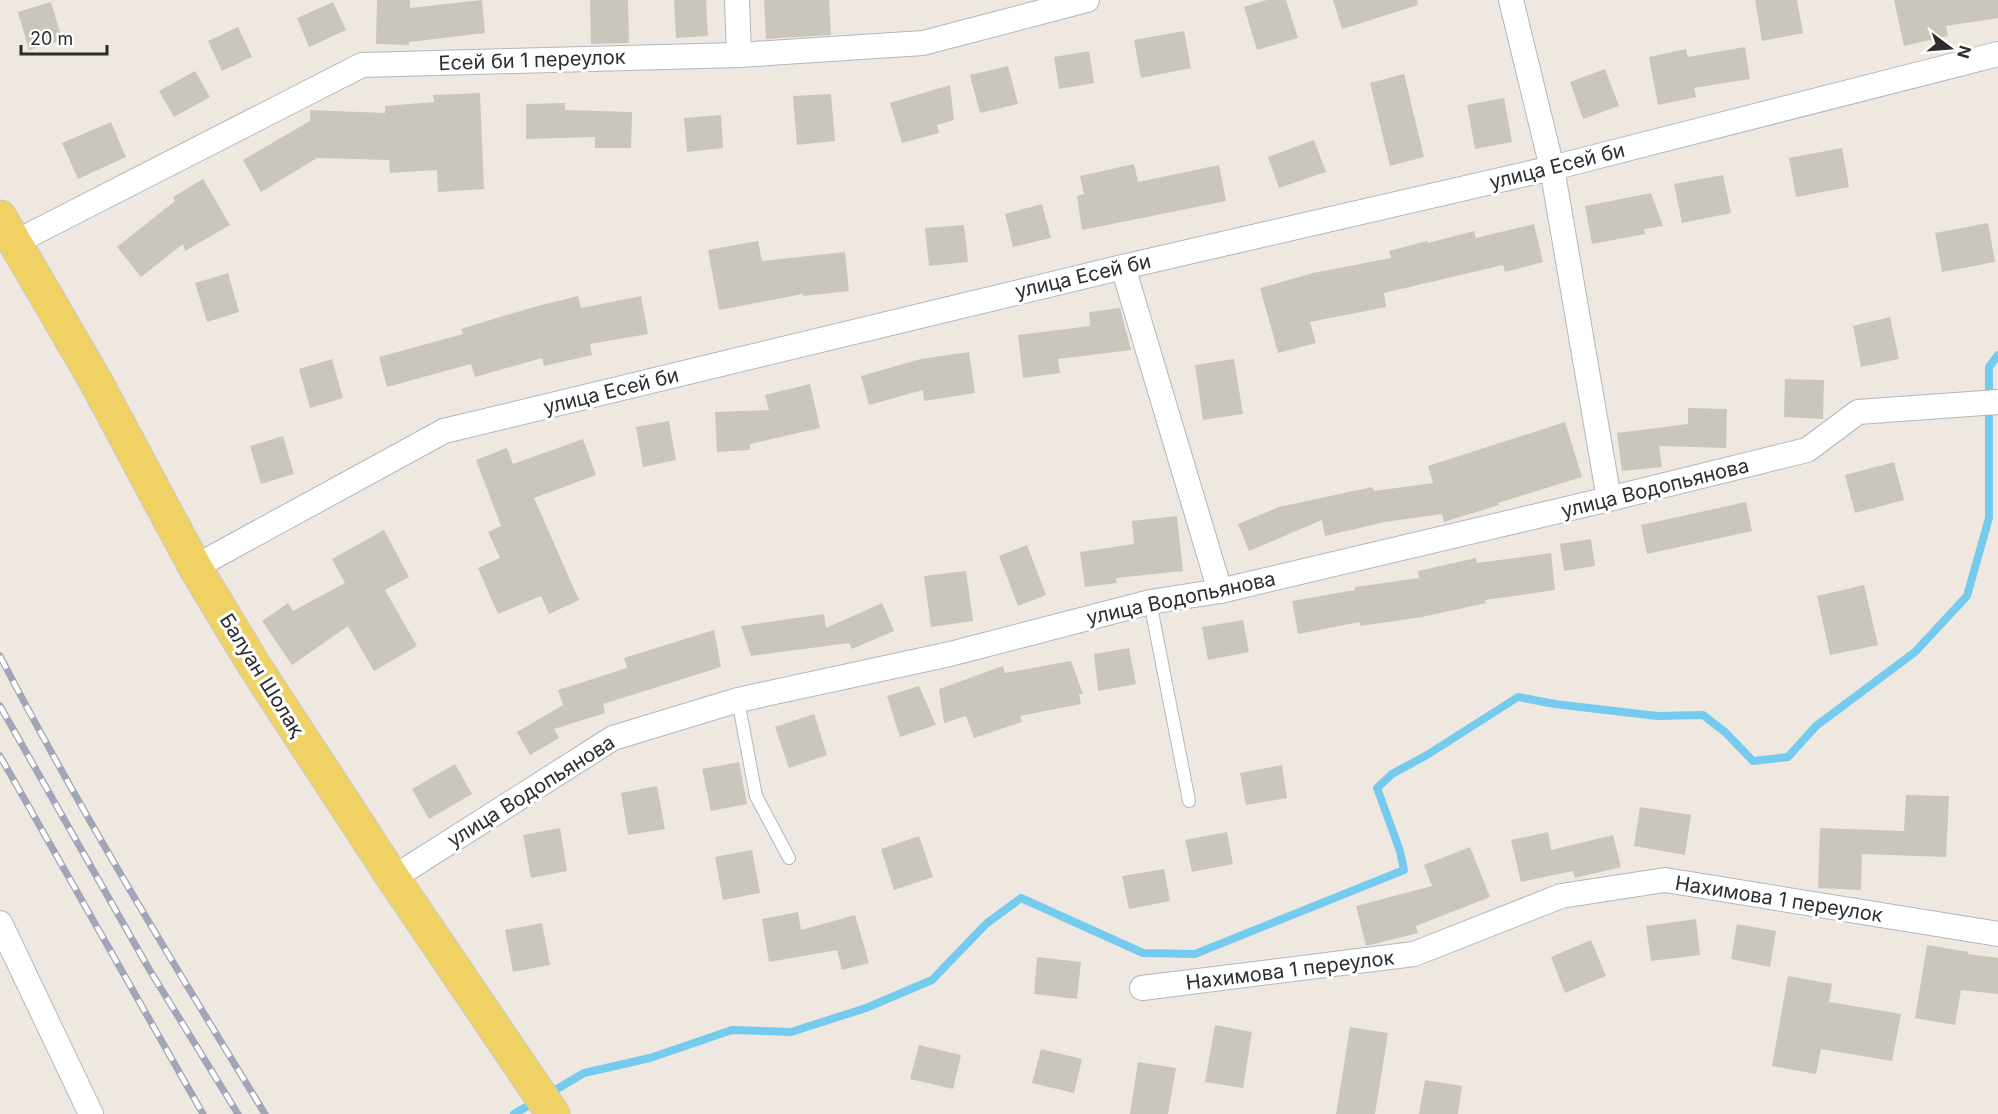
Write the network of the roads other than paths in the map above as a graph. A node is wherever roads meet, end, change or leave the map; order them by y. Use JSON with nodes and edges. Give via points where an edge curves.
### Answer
{"nodes":[{"id":1,"x":737,"y":0,"type":"edge"},
{"id":2,"x":1087,"y":0,"type":"edge"},
{"id":3,"x":1511,"y":0,"type":"edge"},
{"id":4,"x":739,"y":54,"type":"junction"},
{"id":5,"x":1998,"y":54,"type":"edge"},
{"id":6,"x":1552,"y":168,"type":"junction"},
{"id":7,"x":7,"y":230,"type":"edge"},
{"id":8,"x":1123,"y":267,"type":"junction"},
{"id":9,"x":1998,"y":402,"type":"edge"},
{"id":10,"x":1609,"y":499,"type":"junction"},
{"id":11,"x":195,"y":567,"type":"junction"},
{"id":12,"x":1220,"y":591,"type":"junction"},
{"id":13,"x":1150,"y":602,"type":"junction"},
{"id":14,"x":738,"y":700,"type":"junction"},
{"id":15,"x":1189,"y":801,"type":"dead end"},
{"id":16,"x":789,"y":858,"type":"dead end"},
{"id":17,"x":393,"y":878,"type":"junction"},
{"id":18,"x":0,"y":923,"type":"edge"},
{"id":19,"x":1998,"y":934,"type":"edge"},
{"id":20,"x":1142,"y":988,"type":"dead end"},
{"id":21,"x":91,"y":1114,"type":"edge"},
{"id":22,"x":553,"y":1114,"type":"edge"}],
"edges":[{"from":1,"to":4,"type":"street"},
{"from":2,"to":4,"type":"street","name":"Есей би 1 переулок","via":[[922,43]]},
{"from":3,"to":6,"type":"street"},
{"from":4,"to":7,"type":"street","name":"Есей би 1 переулок","via":[[362,65]]},
{"from":5,"to":6,"type":"street","name":"улица Есей би"},
{"from":6,"to":8,"type":"street","name":"улица Есей би"},
{"from":6,"to":10,"type":"street"},
{"from":7,"to":11,"type":"main road","name":"Балуан Шолақ","via":[[95,380]]},
{"from":8,"to":11,"type":"street","name":"улица Есей би","via":[[444,431]]},
{"from":8,"to":12,"type":"street"},
{"from":9,"to":10,"type":"street","name":"улица Водопьянова","via":[[1858,412],[1807,450]]},
{"from":10,"to":12,"type":"street","name":"улица Водопьянова"},
{"from":11,"to":17,"type":"main road","name":"Балуан Шолақ"},
{"from":12,"to":13,"type":"street","name":"улица Водопьянова"},
{"from":13,"to":14,"type":"street","name":"улица Водопьянова","via":[[950,654]]},
{"from":13,"to":15,"type":"lane"},
{"from":14,"to":16,"type":"lane","via":[[756,796]]},
{"from":14,"to":17,"type":"street","name":"улица Водопьянова","via":[[613,738]]},
{"from":17,"to":22,"type":"main road","name":"Балуан Шолақ"},
{"from":18,"to":21,"type":"street"},
{"from":19,"to":20,"type":"street","name":"Нахимова 1 переулок","via":[[1665,880],[1561,896],[1414,954]]}]}
